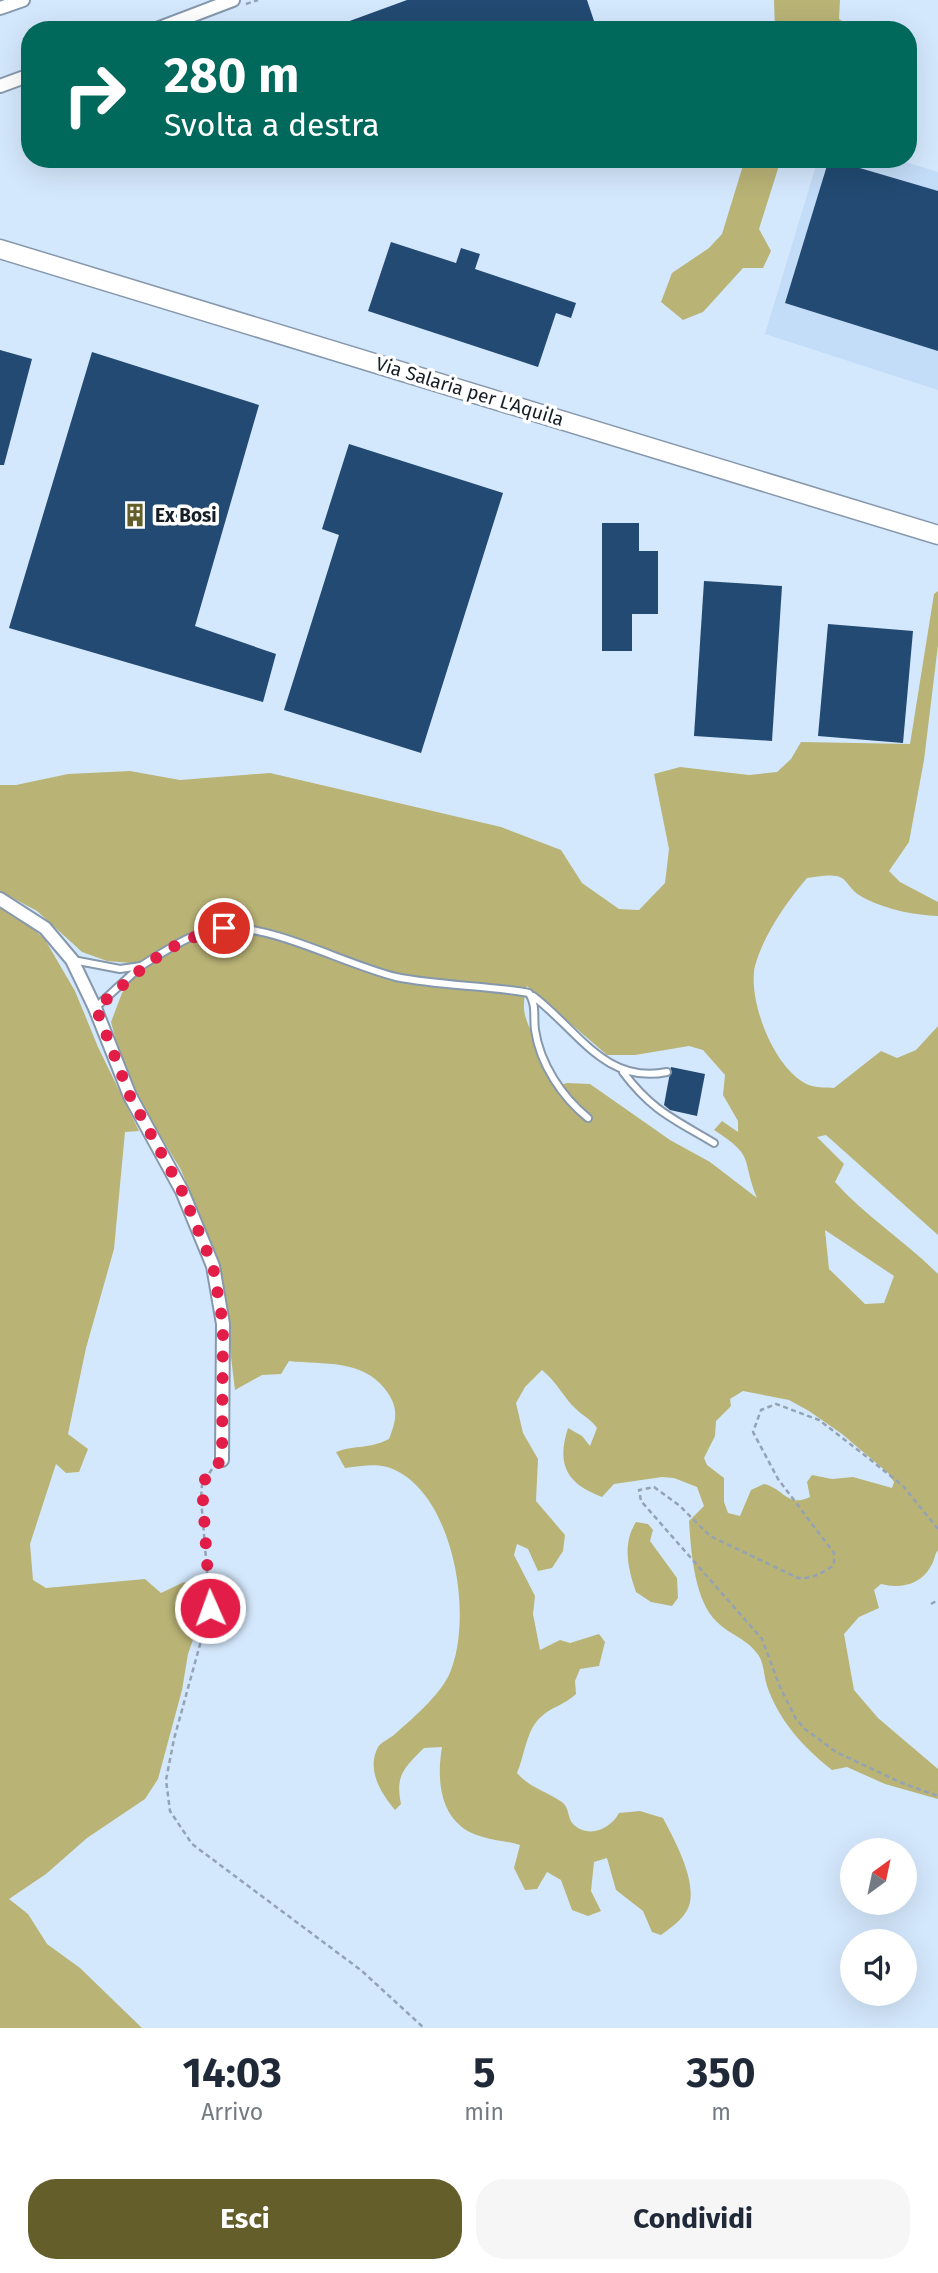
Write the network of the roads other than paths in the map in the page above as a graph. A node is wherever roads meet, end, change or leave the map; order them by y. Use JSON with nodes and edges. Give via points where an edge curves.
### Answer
{"nodes":[{"id":1,"x":233,"y":0,"type":"edge"},
{"id":2,"x":19,"y":1,"type":"edge"},
{"id":3,"x":0,"y":8,"type":"edge"},
{"id":4,"x":178,"y":21,"type":"edge"},
{"id":5,"x":21,"y":78,"type":"edge"},
{"id":6,"x":0,"y":86,"type":"edge"},
{"id":7,"x":0,"y":249,"type":"edge"},
{"id":8,"x":938,"y":535,"type":"edge"},
{"id":9,"x":0,"y":899,"type":"edge"},
{"id":10,"x":72,"y":960,"type":"junction"},
{"id":11,"x":141,"y":966,"type":"junction"},
{"id":12,"x":529,"y":993,"type":"junction"},
{"id":13,"x":96,"y":1008,"type":"junction"},
{"id":14,"x":623,"y":1072,"type":"junction"},
{"id":15,"x":667,"y":1072,"type":"dead end"},
{"id":16,"x":588,"y":1118,"type":"dead end"},
{"id":17,"x":714,"y":1143,"type":"dead end"},
{"id":18,"x":222,"y":1460,"type":"road end"}],
"edges":[{"from":1,"to":4,"type":"street"},
{"from":2,"to":3,"type":"street"},
{"from":5,"to":6,"type":"street"},
{"from":7,"to":8,"type":"main road","name":"Via Salaria per L'Aquila"},
{"from":9,"to":10,"type":"street","via":[[45,928]]},
{"from":10,"to":11,"type":"lane","via":[[120,970]]},
{"from":10,"to":13,"type":"street"},
{"from":11,"to":12,"type":"lane","via":[[198,934],[245,928],[399,977]]},
{"from":11,"to":13,"type":"lane"},
{"from":12,"to":14,"type":"lane","via":[[583,1043]]},
{"from":12,"to":16,"type":"lane","via":[[536,1004],[535,1031],[552,1077],[571,1105]]},
{"from":13,"to":18,"type":"street","via":[[130,1096],[182,1191],[213,1266],[223,1324]]},
{"from":14,"to":15,"type":"lane"},
{"from":14,"to":17,"type":"lane","via":[[660,1112]]}]}
